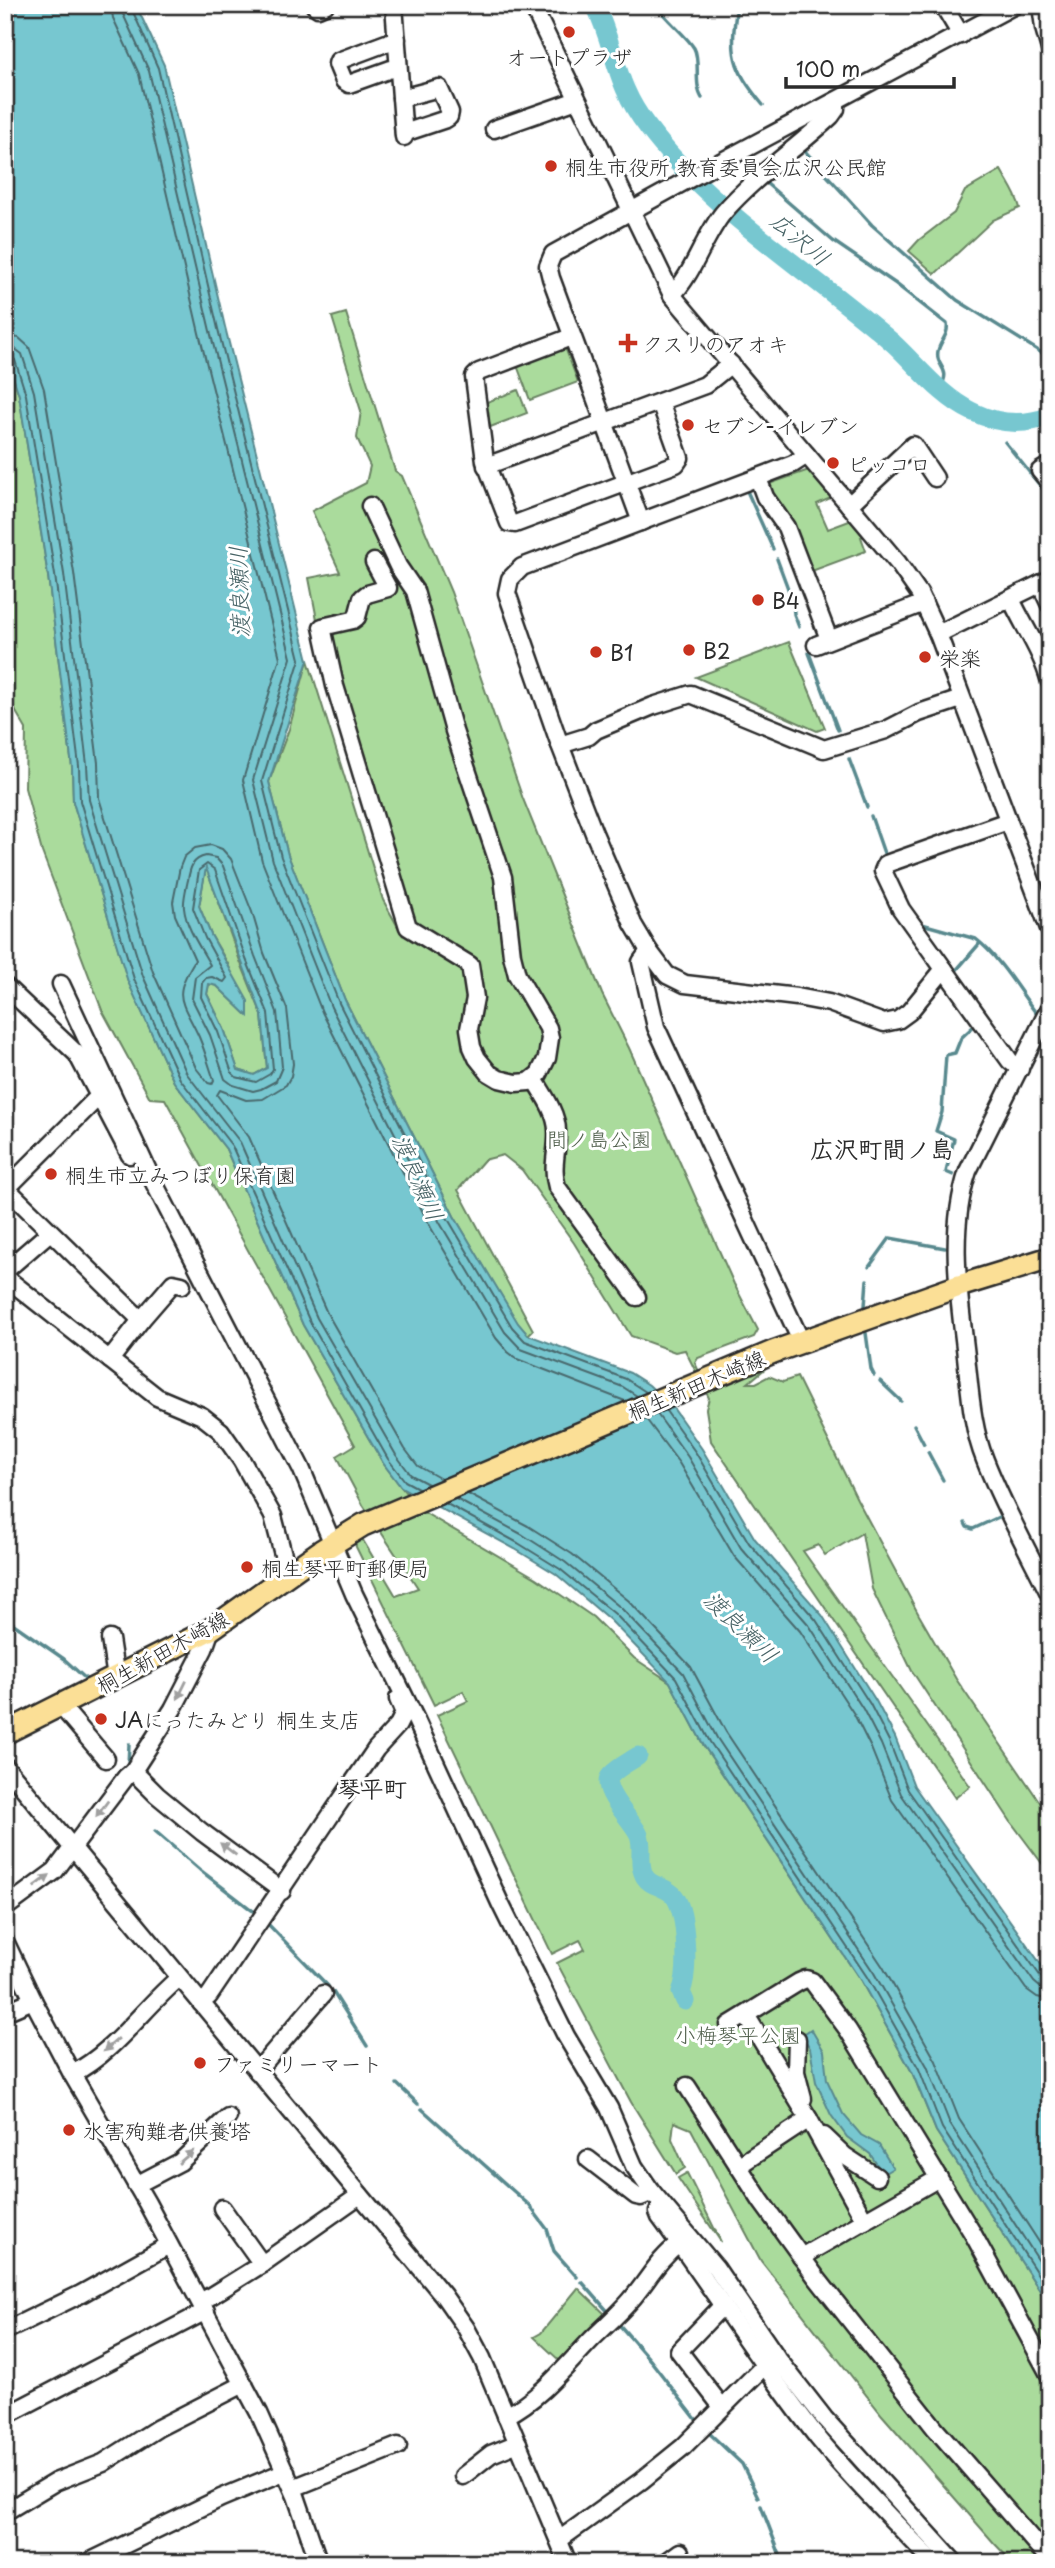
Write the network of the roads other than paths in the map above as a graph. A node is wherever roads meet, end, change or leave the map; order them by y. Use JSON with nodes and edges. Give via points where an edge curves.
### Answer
{"nodes":[{"id":1,"x":314,"y":5,"type":"edge"},
{"id":2,"x":325,"y":5,"type":"edge"},
{"id":3,"x":394,"y":5,"type":"edge"},
{"id":4,"x":532,"y":5,"type":"edge"},
{"id":5,"x":943,"y":5,"type":"edge"},
{"id":6,"x":1015,"y":5,"type":"edge"},
{"id":7,"x":1041,"y":5,"type":"edge"},
{"id":8,"x":961,"y":35,"type":"junction"},
{"id":9,"x":397,"y":39,"type":"junction"},
{"id":10,"x":1050,"y":49,"type":"edge"},
{"id":11,"x":398,"y":69,"type":"junction"},
{"id":12,"x":401,"y":98,"type":"junction"},
{"id":13,"x":577,"y":100,"type":"junction"},
{"id":14,"x":836,"y":101,"type":"junction"},
{"id":15,"x":494,"y":129,"type":"dead end"},
{"id":16,"x":630,"y":211,"type":"junction"},
{"id":17,"x":672,"y":295,"type":"junction"},
{"id":18,"x":571,"y":337,"type":"junction"},
{"id":19,"x":731,"y":364,"type":"junction"},
{"id":20,"x":660,"y":402,"type":"junction"},
{"id":21,"x":604,"y":423,"type":"junction"},
{"id":22,"x":807,"y":455,"type":"junction"},
{"id":23,"x":1050,"y":465,"type":"edge"},
{"id":24,"x":486,"y":466,"type":"junction"},
{"id":25,"x":758,"y":478,"type":"junction"},
{"id":26,"x":935,"y":478,"type":"dead end"},
{"id":27,"x":626,"y":483,"type":"junction"},
{"id":28,"x":1050,"y":483,"type":"edge"},
{"id":29,"x":849,"y":505,"type":"junction"},
{"id":30,"x":370,"y":506,"type":"dead end"},
{"id":31,"x":641,"y":522,"type":"junction"},
{"id":32,"x":374,"y":562,"type":"dead end"},
{"id":33,"x":1045,"y":582,"type":"edge"},
{"id":34,"x":409,"y":584,"type":"junction"},
{"id":35,"x":388,"y":588,"type":"junction"},
{"id":36,"x":1011,"y":599,"type":"junction"},
{"id":37,"x":923,"y":603,"type":"junction"},
{"id":38,"x":1050,"y":605,"type":"edge"},
{"id":39,"x":938,"y":634,"type":"junction"},
{"id":40,"x":1050,"y":682,"type":"edge"},
{"id":41,"x":961,"y":699,"type":"junction"},
{"id":42,"x":560,"y":745,"type":"junction"},
{"id":43,"x":1008,"y":821,"type":"junction"},
{"id":44,"x":1050,"y":931,"type":"edge"},
{"id":45,"x":649,"y":951,"type":"junction"},
{"id":46,"x":944,"y":969,"type":"junction"},
{"id":47,"x":61,"y":984,"type":"dead end"},
{"id":48,"x":5,"y":986,"type":"edge"},
{"id":49,"x":1049,"y":1014,"type":"edge"},
{"id":50,"x":1020,"y":1069,"type":"junction"},
{"id":51,"x":534,"y":1079,"type":"junction"},
{"id":52,"x":98,"y":1097,"type":"junction"},
{"id":53,"x":149,"y":1173,"type":"junction"},
{"id":54,"x":6,"y":1187,"type":"edge"},
{"id":55,"x":50,"y":1232,"type":"junction"},
{"id":56,"x":1050,"y":1258,"type":"edge"},
{"id":57,"x":5,"y":1271,"type":"edge"},
{"id":58,"x":5,"y":1277,"type":"edge"},
{"id":59,"x":182,"y":1285,"type":"dead end"},
{"id":60,"x":959,"y":1286,"type":"junction"},
{"id":61,"x":637,"y":1297,"type":"dead end"},
{"id":62,"x":141,"y":1320,"type":"junction"},
{"id":63,"x":801,"y":1341,"type":"junction"},
{"id":64,"x":110,"y":1360,"type":"junction"},
{"id":65,"x":344,"y":1537,"type":"junction"},
{"id":66,"x":290,"y":1573,"type":"junction"},
{"id":67,"x":1050,"y":1595,"type":"edge"},
{"id":68,"x":211,"y":1629,"type":"junction"},
{"id":69,"x":110,"y":1639,"type":"dead end"},
{"id":70,"x":392,"y":1670,"type":"junction"},
{"id":71,"x":116,"y":1678,"type":"junction"},
{"id":72,"x":60,"y":1705,"type":"junction"},
{"id":73,"x":5,"y":1733,"type":"edge"},
{"id":74,"x":106,"y":1759,"type":"dead end"},
{"id":75,"x":5,"y":1766,"type":"edge"},
{"id":76,"x":133,"y":1771,"type":"junction"},
{"id":77,"x":73,"y":1849,"type":"junction"},
{"id":78,"x":282,"y":1891,"type":"junction"},
{"id":79,"x":5,"y":1908,"type":"edge"},
{"id":80,"x":5,"y":1941,"type":"edge"},
{"id":81,"x":179,"y":1978,"type":"junction"},
{"id":82,"x":323,"y":1994,"type":"dead end"},
{"id":83,"x":33,"y":2000,"type":"junction"},
{"id":84,"x":201,"y":2003,"type":"junction"},
{"id":85,"x":5,"y":2012,"type":"edge"},
{"id":86,"x":746,"y":2015,"type":"junction"},
{"id":87,"x":729,"y":2025,"type":"dead end"},
{"id":88,"x":797,"y":2039,"type":"dead end"},
{"id":89,"x":257,"y":2071,"type":"junction"},
{"id":90,"x":72,"y":2074,"type":"junction"},
{"id":91,"x":687,"y":2086,"type":"dead end"},
{"id":92,"x":228,"y":2117,"type":"dead end"},
{"id":93,"x":808,"y":2119,"type":"junction"},
{"id":94,"x":588,"y":2159,"type":"dead end"},
{"id":95,"x":738,"y":2166,"type":"junction"},
{"id":96,"x":877,"y":2177,"type":"dead end"},
{"id":97,"x":939,"y":2179,"type":"junction"},
{"id":98,"x":136,"y":2185,"type":"junction"},
{"id":99,"x":360,"y":2195,"type":"junction"},
{"id":100,"x":657,"y":2198,"type":"junction"},
{"id":101,"x":222,"y":2208,"type":"dead end"},
{"id":102,"x":865,"y":2221,"type":"junction"},
{"id":103,"x":679,"y":2244,"type":"junction"},
{"id":104,"x":169,"y":2245,"type":"junction"},
{"id":105,"x":802,"y":2257,"type":"junction"},
{"id":106,"x":262,"y":2264,"type":"junction"},
{"id":107,"x":723,"y":2305,"type":"junction"},
{"id":108,"x":203,"y":2307,"type":"junction"},
{"id":109,"x":5,"y":2331,"type":"edge"},
{"id":110,"x":764,"y":2365,"type":"junction"},
{"id":111,"x":1050,"y":2376,"type":"edge"},
{"id":112,"x":244,"y":2384,"type":"junction"},
{"id":113,"x":722,"y":2407,"type":"junction"},
{"id":114,"x":5,"y":2416,"type":"edge"},
{"id":115,"x":506,"y":2416,"type":"junction"},
{"id":116,"x":518,"y":2443,"type":"junction"},
{"id":117,"x":398,"y":2446,"type":"dead end"},
{"id":118,"x":286,"y":2471,"type":"junction"},
{"id":119,"x":463,"y":2476,"type":"dead end"},
{"id":120,"x":293,"y":2488,"type":"junction"},
{"id":121,"x":5,"y":2512,"type":"edge"},
{"id":122,"x":559,"y":2540,"type":"junction"},
{"id":123,"x":680,"y":2552,"type":"dead end"},
{"id":124,"x":1050,"y":2560,"type":"edge"},
{"id":125,"x":932,"y":2562,"type":"edge"},
{"id":126,"x":87,"y":2563,"type":"edge"},
{"id":127,"x":319,"y":2563,"type":"edge"},
{"id":128,"x":568,"y":2563,"type":"edge"},
{"id":129,"x":665,"y":2563,"type":"edge"},
{"id":130,"x":955,"y":2563,"type":"edge"}],
"edges":[{"from":1,"to":2,"type":"street"},
{"from":3,"to":9,"type":"street"},
{"from":4,"to":13,"type":"street"},
{"from":5,"to":8,"type":"street"},
{"from":6,"to":8,"type":"street"},
{"from":7,"to":10,"type":"street"},
{"from":8,"to":14,"type":"street"},
{"from":9,"to":11,"type":"street"},
{"from":9,"to":11,"type":"street","via":[[337,64],[349,84]]},
{"from":11,"to":12,"type":"street"},
{"from":12,"to":12,"type":"street","via":[[404,135],[449,117],[439,88]]},
{"from":13,"to":15,"type":"street"},
{"from":13,"to":16,"type":"street"},
{"from":14,"to":16,"type":"street"},
{"from":14,"to":17,"type":"street","via":[[831,116],[732,203]]},
{"from":16,"to":17,"type":"street"},
{"from":16,"to":18,"type":"street","via":[[561,248],[550,260],[549,272]]},
{"from":17,"to":19,"type":"street"},
{"from":18,"to":21,"type":"street"},
{"from":18,"to":24,"type":"street","via":[[475,374]]},
{"from":19,"to":20,"type":"street","via":[[705,385]]},
{"from":19,"to":22,"type":"street"},
{"from":20,"to":21,"type":"street"},
{"from":20,"to":27,"type":"street","via":[[679,462]]},
{"from":21,"to":24,"type":"street"},
{"from":21,"to":27,"type":"street"},
{"from":22,"to":25,"type":"street"},
{"from":22,"to":29,"type":"street"},
{"from":23,"to":28,"type":"street","via":[[1040,471]]},
{"from":24,"to":27,"type":"street","via":[[512,524]]},
{"from":25,"to":31,"type":"street"},
{"from":25,"to":37,"type":"street","via":[[786,527],[823,642]]},
{"from":26,"to":29,"type":"street","via":[[913,445]]},
{"from":27,"to":31,"type":"street"},
{"from":29,"to":37,"type":"street","via":[[898,563]]},
{"from":30,"to":34,"type":"street"},
{"from":31,"to":42,"type":"street","via":[[522,567],[507,586]]},
{"from":32,"to":35,"type":"street"},
{"from":33,"to":36,"type":"street"},
{"from":33,"to":38,"type":"street"},
{"from":34,"to":35,"type":"street"},
{"from":34,"to":51,"type":"street","via":[[415,591],[454,731],[503,877],[517,975],[548,1028],[547,1058]]},
{"from":35,"to":51,"type":"street","via":[[362,598],[353,620],[323,627],[335,687],[385,856],[408,927],[470,965],[475,998],[470,1039],[483,1067],[507,1082]]},
{"from":36,"to":39,"type":"street"},
{"from":36,"to":40,"type":"street","via":[[1038,648]]},
{"from":37,"to":39,"type":"street"},
{"from":39,"to":41,"type":"street"},
{"from":41,"to":42,"type":"street","via":[[824,750],[691,694]]},
{"from":41,"to":43,"type":"street"},
{"from":42,"to":45,"type":"street","via":[[608,867]]},
{"from":43,"to":44,"type":"street"},
{"from":43,"to":46,"type":"street","via":[[883,868],[901,909]]},
{"from":45,"to":46,"type":"street","via":[[676,981],[829,1003],[884,1023],[909,1012]]},
{"from":45,"to":63,"type":"street","via":[[641,962],[656,1027]]},
{"from":46,"to":50,"type":"street"},
{"from":47,"to":53,"type":"street"},
{"from":48,"to":52,"type":"street","via":[[77,1054]]},
{"from":49,"to":50,"type":"street"},
{"from":50,"to":60,"type":"street","via":[[962,1187],[957,1224]]},
{"from":51,"to":61,"type":"street","via":[[556,1123],[553,1166],[557,1187]]},
{"from":52,"to":53,"type":"street","via":[[134,1162]]},
{"from":52,"to":54,"type":"street"},
{"from":53,"to":65,"type":"street","via":[[301,1468]]},
{"from":54,"to":55,"type":"street"},
{"from":55,"to":57,"type":"street"},
{"from":55,"to":62,"type":"street"},
{"from":56,"to":60,"type":"main road","name":"桐生新田木崎線"},
{"from":58,"to":64,"type":"street"},
{"from":59,"to":62,"type":"street","via":[[173,1283]]},
{"from":60,"to":63,"type":"main road","name":"桐生新田木崎線"},
{"from":60,"to":67,"type":"street","via":[[975,1428],[985,1460]]},
{"from":62,"to":64,"type":"street"},
{"from":63,"to":65,"type":"main road","name":"桐生新田木崎線"},
{"from":64,"to":66,"type":"street","via":[[157,1397],[202,1416],[220,1431],[273,1516]]},
{"from":65,"to":66,"type":"main road","name":"桐生新田木崎線"},
{"from":65,"to":70,"type":"street","via":[[354,1594]]},
{"from":66,"to":68,"type":"main road","name":"桐生新田木崎線"},
{"from":68,"to":71,"type":"main road","name":"桐生新田木崎線"},
{"from":68,"to":76,"type":"street","one_way":true,"via":[[173,1709]]},
{"from":69,"to":71,"type":"street"},
{"from":70,"to":78,"type":"street","via":[[390,1682],[403,1718],[376,1749]]},
{"from":70,"to":100,"type":"street","via":[[532,1969],[609,2108],[634,2166]]},
{"from":71,"to":72,"type":"main road","name":"桐生新田木崎線"},
{"from":72,"to":73,"type":"main road","name":"桐生新田木崎線"},
{"from":72,"to":74,"type":"street"},
{"from":75,"to":77,"type":"street"},
{"from":76,"to":77,"type":"street","one_way":true},
{"from":78,"to":76,"type":"street","one_way":true,"via":[[202,1832]]},
{"from":79,"to":77,"type":"street","one_way":true,"via":[[55,1871]]},
{"from":77,"to":81,"type":"street"},
{"from":78,"to":84,"type":"street"},
{"from":80,"to":83,"type":"street"},
{"from":81,"to":84,"type":"street"},
{"from":81,"to":90,"type":"street","one_way":true,"via":[[121,2035]]},
{"from":82,"to":89,"type":"street"},
{"from":83,"to":85,"type":"street"},
{"from":83,"to":90,"type":"street"},
{"from":84,"to":89,"type":"street"},
{"from":86,"to":87,"type":"street"},
{"from":86,"to":93,"type":"street"},
{"from":86,"to":97,"type":"street","via":[[799,1982],[813,1981]]},
{"from":88,"to":93,"type":"street","via":[[798,2084]]},
{"from":89,"to":99,"type":"street"},
{"from":90,"to":98,"type":"street"},
{"from":91,"to":95,"type":"street"},
{"from":98,"to":92,"type":"street","one_way":true,"via":[[180,2162]]},
{"from":93,"to":95,"type":"street"},
{"from":93,"to":96,"type":"street","via":[[845,2156]]},
{"from":93,"to":102,"type":"street"},
{"from":94,"to":100,"type":"street","via":[[636,2196]]},
{"from":95,"to":105,"type":"street"},
{"from":97,"to":102,"type":"street"},
{"from":97,"to":111,"type":"street"},
{"from":98,"to":104,"type":"street"},
{"from":99,"to":106,"type":"street"},
{"from":99,"to":115,"type":"street","via":[[466,2328]]},
{"from":100,"to":103,"type":"street","via":[[660,2217]]},
{"from":100,"to":130,"type":"street","via":[[726,2283],[824,2418]]},
{"from":101,"to":106,"type":"street"},
{"from":102,"to":105,"type":"street"},
{"from":103,"to":107,"type":"street"},
{"from":103,"to":115,"type":"street","via":[[561,2374]]},
{"from":104,"to":108,"type":"street"},
{"from":104,"to":109,"type":"street"},
{"from":105,"to":124,"type":"street","via":[[935,2428]]},
{"from":106,"to":108,"type":"street"},
{"from":107,"to":110,"type":"street"},
{"from":107,"to":113,"type":"street","via":[[679,2351]]},
{"from":108,"to":112,"type":"street"},
{"from":108,"to":114,"type":"street"},
{"from":110,"to":113,"type":"street"},
{"from":110,"to":125,"type":"street","via":[[820,2440]]},
{"from":112,"to":118,"type":"street"},
{"from":112,"to":121,"type":"street"},
{"from":113,"to":122,"type":"street","via":[[667,2461]]},
{"from":115,"to":116,"type":"street"},
{"from":116,"to":119,"type":"street","via":[[491,2454]]},
{"from":116,"to":122,"type":"street"},
{"from":117,"to":120,"type":"street"},
{"from":118,"to":120,"type":"street"},
{"from":118,"to":126,"type":"street"},
{"from":120,"to":127,"type":"street"},
{"from":122,"to":128,"type":"street"},
{"from":123,"to":129,"type":"street"}]}
